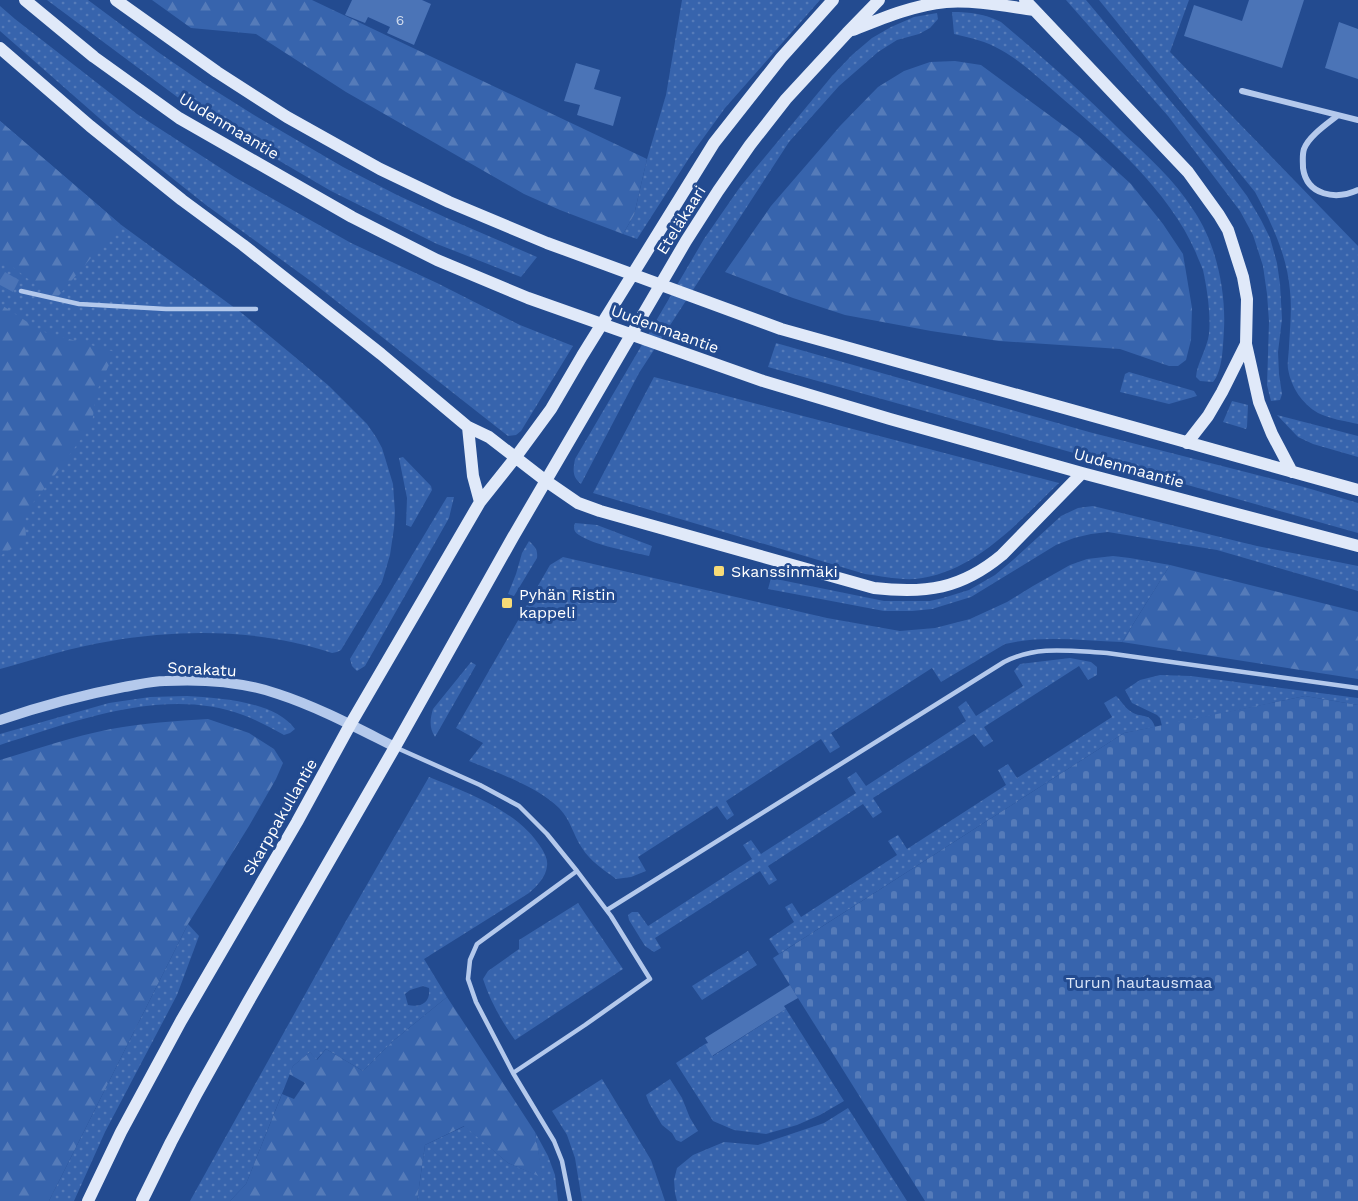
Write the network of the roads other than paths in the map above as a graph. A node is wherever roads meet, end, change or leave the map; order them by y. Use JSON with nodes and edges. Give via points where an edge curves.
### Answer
{"nodes":[{"id":1,"x":25,"y":0,"type":"edge"},
{"id":2,"x":116,"y":0,"type":"edge"},
{"id":3,"x":833,"y":0,"type":"edge"},
{"id":4,"x":879,"y":0,"type":"edge"},
{"id":5,"x":1024,"y":0,"type":"edge"},
{"id":6,"x":1034,"y":10,"type":"junction"},
{"id":7,"x":847,"y":33,"type":"junction"},
{"id":8,"x":0,"y":48,"type":"edge"},
{"id":9,"x":1242,"y":91,"type":"dead end"},
{"id":10,"x":1337,"y":116,"type":"junction"},
{"id":11,"x":1358,"y":120,"type":"edge"},
{"id":12,"x":1358,"y":190,"type":"edge"},
{"id":13,"x":21,"y":291,"type":"dead end"},
{"id":14,"x":255,"y":309,"type":"dead end"},
{"id":15,"x":1246,"y":344,"type":"junction"},
{"id":16,"x":468,"y":427,"type":"junction"},
{"id":17,"x":1187,"y":443,"type":"junction"},
{"id":18,"x":515,"y":458,"type":"junction"},
{"id":19,"x":1292,"y":471,"type":"junction"},
{"id":20,"x":1082,"y":473,"type":"junction"},
{"id":21,"x":546,"y":481,"type":"junction"},
{"id":22,"x":1358,"y":490,"type":"edge"},
{"id":23,"x":480,"y":502,"type":"junction"},
{"id":24,"x":1358,"y":546,"type":"edge"},
{"id":25,"x":1358,"y":688,"type":"edge"},
{"id":26,"x":0,"y":720,"type":"edge"},
{"id":27,"x":350,"y":725,"type":"junction"},
{"id":28,"x":395,"y":747,"type":"junction"},
{"id":29,"x":577,"y":871,"type":"junction"},
{"id":30,"x":607,"y":910,"type":"junction"},
{"id":31,"x":513,"y":1073,"type":"junction"},
{"id":32,"x":88,"y":1201,"type":"edge"},
{"id":33,"x":142,"y":1201,"type":"edge"},
{"id":34,"x":570,"y":1201,"type":"edge"}],
"edges":[{"from":1,"to":20,"type":"main road","name":"Uudenmaantie","via":[[94,57],[179,118],[352,217],[437,260],[528,298],[763,381]]},
{"from":2,"to":17,"type":"main road","via":[[217,72],[298,123],[380,169],[548,243],[781,329]]},
{"from":3,"to":18,"type":"main road","name":"Eteläkaari","via":[[714,143],[551,409]]},
{"from":4,"to":7,"type":"main road","name":"Eteläkaari"},
{"from":5,"to":6,"type":"main road"},
{"from":6,"to":7,"type":"main road","via":[[946,2],[890,15]]},
{"from":6,"to":15,"type":"main road","via":[[1188,172],[1219,215],[1243,277]]},
{"from":7,"to":21,"type":"main road","name":"Eteläkaari","via":[[786,99],[718,191]]},
{"from":8,"to":16,"type":"main road","via":[[90,126]]},
{"from":9,"to":10,"type":"street"},
{"from":10,"to":11,"type":"street"},
{"from":10,"to":12,"type":"street","via":[[1304,148],[1304,174],[1325,195],[1347,195]]},
{"from":13,"to":14,"type":"lane","via":[[79,304]]},
{"from":15,"to":17,"type":"main road","via":[[1208,416]]},
{"from":15,"to":19,"type":"main road","via":[[1259,402]]},
{"from":16,"to":18,"type":"main road","via":[[489,437]]},
{"from":16,"to":23,"type":"main road"},
{"from":17,"to":19,"type":"main road"},
{"from":18,"to":21,"type":"main road"},
{"from":18,"to":23,"type":"main road","name":"Skarppakullantie"},
{"from":19,"to":22,"type":"main road"},
{"from":20,"to":21,"type":"main road","via":[[991,564],[944,586],[915,591],[874,588],[600,511],[578,503]]},
{"from":20,"to":24,"type":"main road","name":"Uudenmaantie"},
{"from":21,"to":28,"type":"main road"},
{"from":23,"to":27,"type":"main road","name":"Skarppakullantie"},
{"from":25,"to":30,"type":"lane","via":[[1107,653],[1038,651],[1018,655]]},
{"from":26,"to":27,"type":"street","name":"Sorakatu","via":[[98,692],[164,681],[220,682],[277,693]]},
{"from":27,"to":28,"type":"street","name":"Sorakatu"},
{"from":27,"to":32,"type":"main road","name":"Skarppakullantie","via":[[181,1021]]},
{"from":28,"to":29,"type":"lane","via":[[519,806]]},
{"from":28,"to":33,"type":"main road","via":[[197,1093]]},
{"from":29,"to":30,"type":"lane"},
{"from":29,"to":31,"type":"lane","via":[[477,944],[470,960],[468,979],[476,1002]]},
{"from":30,"to":31,"type":"lane","via":[[651,979]]},
{"from":31,"to":34,"type":"lane","via":[[554,1142]]}]}
